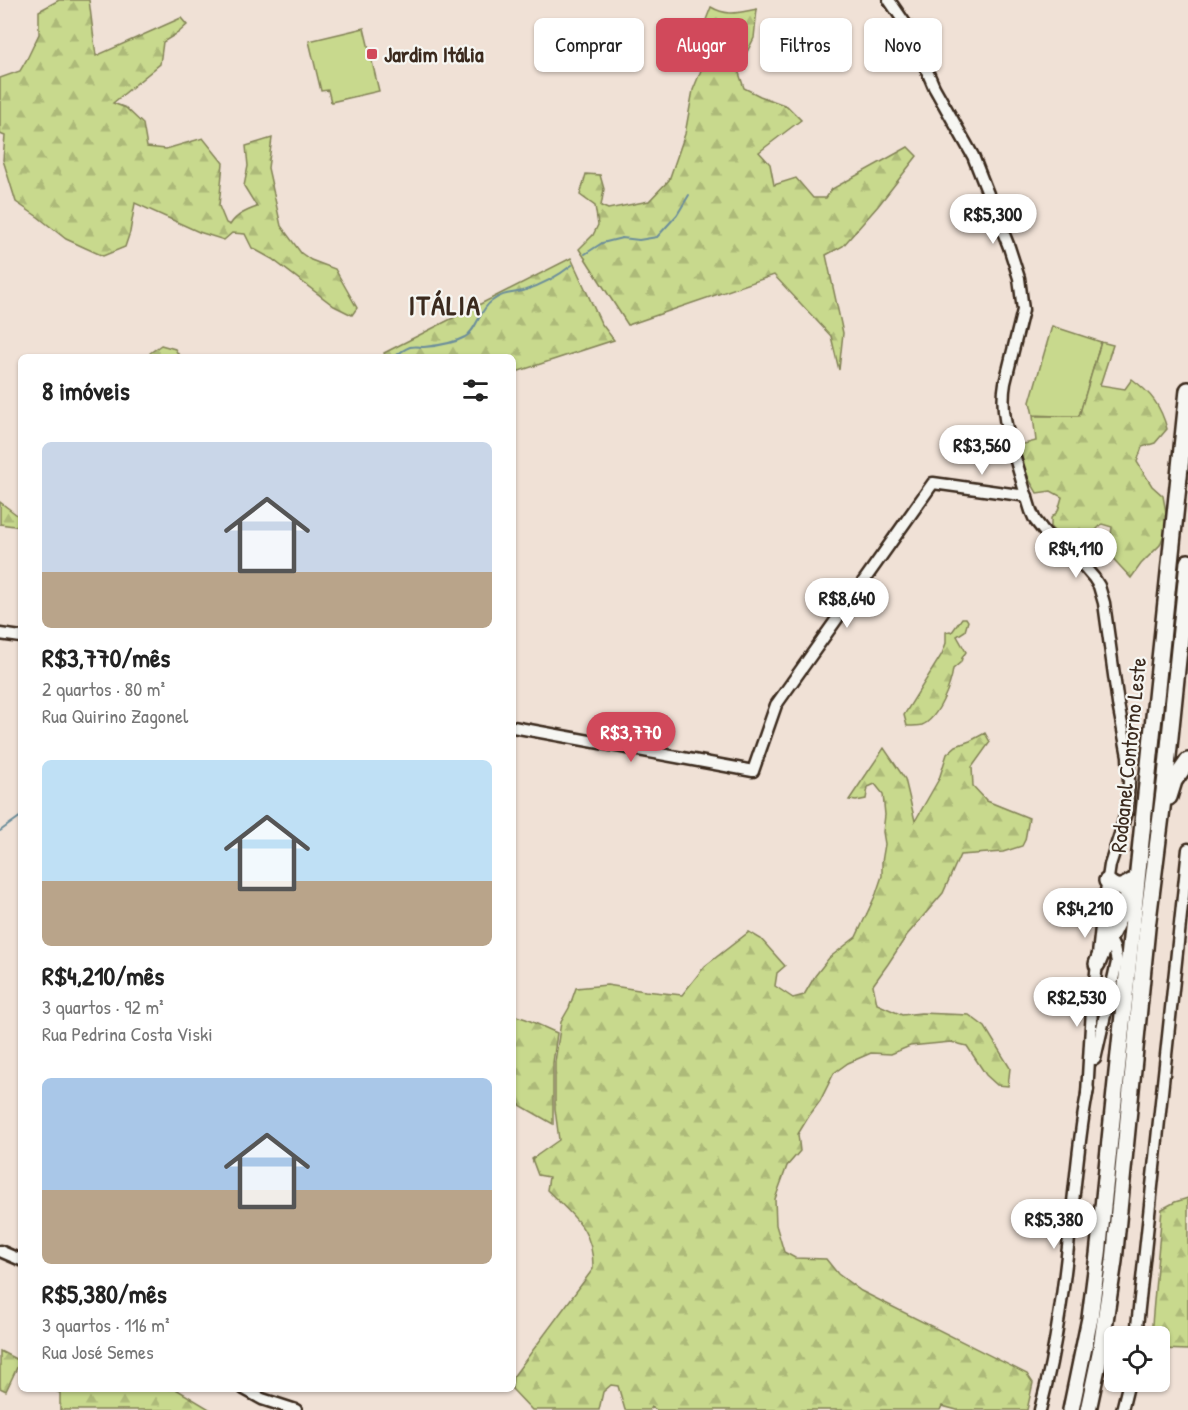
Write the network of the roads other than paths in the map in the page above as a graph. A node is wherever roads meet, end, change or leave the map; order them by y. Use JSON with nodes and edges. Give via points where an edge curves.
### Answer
{"nodes":[{"id":1,"x":889,"y":0,"type":"edge"},
{"id":2,"x":1188,"y":390,"type":"edge"},
{"id":3,"x":1027,"y":496,"type":"junction"},
{"id":4,"x":1188,"y":562,"type":"edge"},
{"id":5,"x":0,"y":633,"type":"edge"},
{"id":6,"x":18,"y":636,"type":"edge"},
{"id":7,"x":516,"y":728,"type":"edge"},
{"id":8,"x":1188,"y":761,"type":"edge"},
{"id":9,"x":1181,"y":781,"type":"edge"},
{"id":10,"x":1147,"y":792,"type":"junction"},
{"id":11,"x":1160,"y":829,"type":"junction"},
{"id":12,"x":1188,"y":849,"type":"edge"},
{"id":13,"x":1107,"y":881,"type":"junction"},
{"id":14,"x":1131,"y":882,"type":"junction"},
{"id":15,"x":1102,"y":918,"type":"junction"},
{"id":16,"x":1108,"y":936,"type":"junction"},
{"id":17,"x":1117,"y":956,"type":"junction"},
{"id":18,"x":1097,"y":964,"type":"junction"},
{"id":19,"x":1087,"y":1094,"type":"junction"},
{"id":20,"x":0,"y":1251,"type":"edge"},
{"id":21,"x":18,"y":1259,"type":"edge"},
{"id":22,"x":1137,"y":1326,"type":"edge"},
{"id":23,"x":249,"y":1392,"type":"edge"},
{"id":24,"x":1126,"y":1392,"type":"edge"},
{"id":25,"x":293,"y":1409,"type":"edge"},
{"id":26,"x":1040,"y":1410,"type":"edge"},
{"id":27,"x":1071,"y":1410,"type":"edge"},
{"id":28,"x":1088,"y":1410,"type":"edge"},
{"id":29,"x":1122,"y":1410,"type":"edge"}],
"edges":[{"from":1,"to":3,"type":"street","via":[[909,29],[934,87],[973,156],[1019,278],[1023,310],[1002,401]]},
{"from":2,"to":10,"type":"highway","name":"Rodoanel Contorno Leste"},
{"from":3,"to":7,"type":"street","via":[[933,483],[776,705],[753,771]]},
{"from":3,"to":13,"type":"street","via":[[1041,527],[1094,578],[1104,603],[1129,770],[1126,809]]},
{"from":4,"to":11,"type":"highway","name":"Rodoanel Contorno Leste"},
{"from":5,"to":6,"type":"street"},
{"from":8,"to":9,"type":"highway"},
{"from":9,"to":11,"type":"highway","via":[[1172,787]]},
{"from":10,"to":14,"type":"highway"},
{"from":10,"to":27,"type":"highway","name":"Rodoanel Contorno Leste","via":[[1095,1286]]},
{"from":11,"to":28,"type":"highway","name":"Rodoanel Contorno Leste","via":[[1112,1284]]},
{"from":12,"to":22,"type":"street"},
{"from":13,"to":14,"type":"highway","via":[[1119,887]]},
{"from":13,"to":15,"type":"street"},
{"from":14,"to":16,"type":"highway","via":[[1122,911]]},
{"from":15,"to":16,"type":"street"},
{"from":15,"to":18,"type":"street"},
{"from":16,"to":17,"type":"street"},
{"from":16,"to":18,"type":"highway"},
{"from":17,"to":18,"type":"street","via":[[1106,952]]},
{"from":17,"to":19,"type":"street"},
{"from":18,"to":19,"type":"street"},
{"from":19,"to":26,"type":"street","via":[[1061,1310]]},
{"from":20,"to":21,"type":"street"},
{"from":23,"to":25,"type":"street"},
{"from":24,"to":29,"type":"street"}]}
